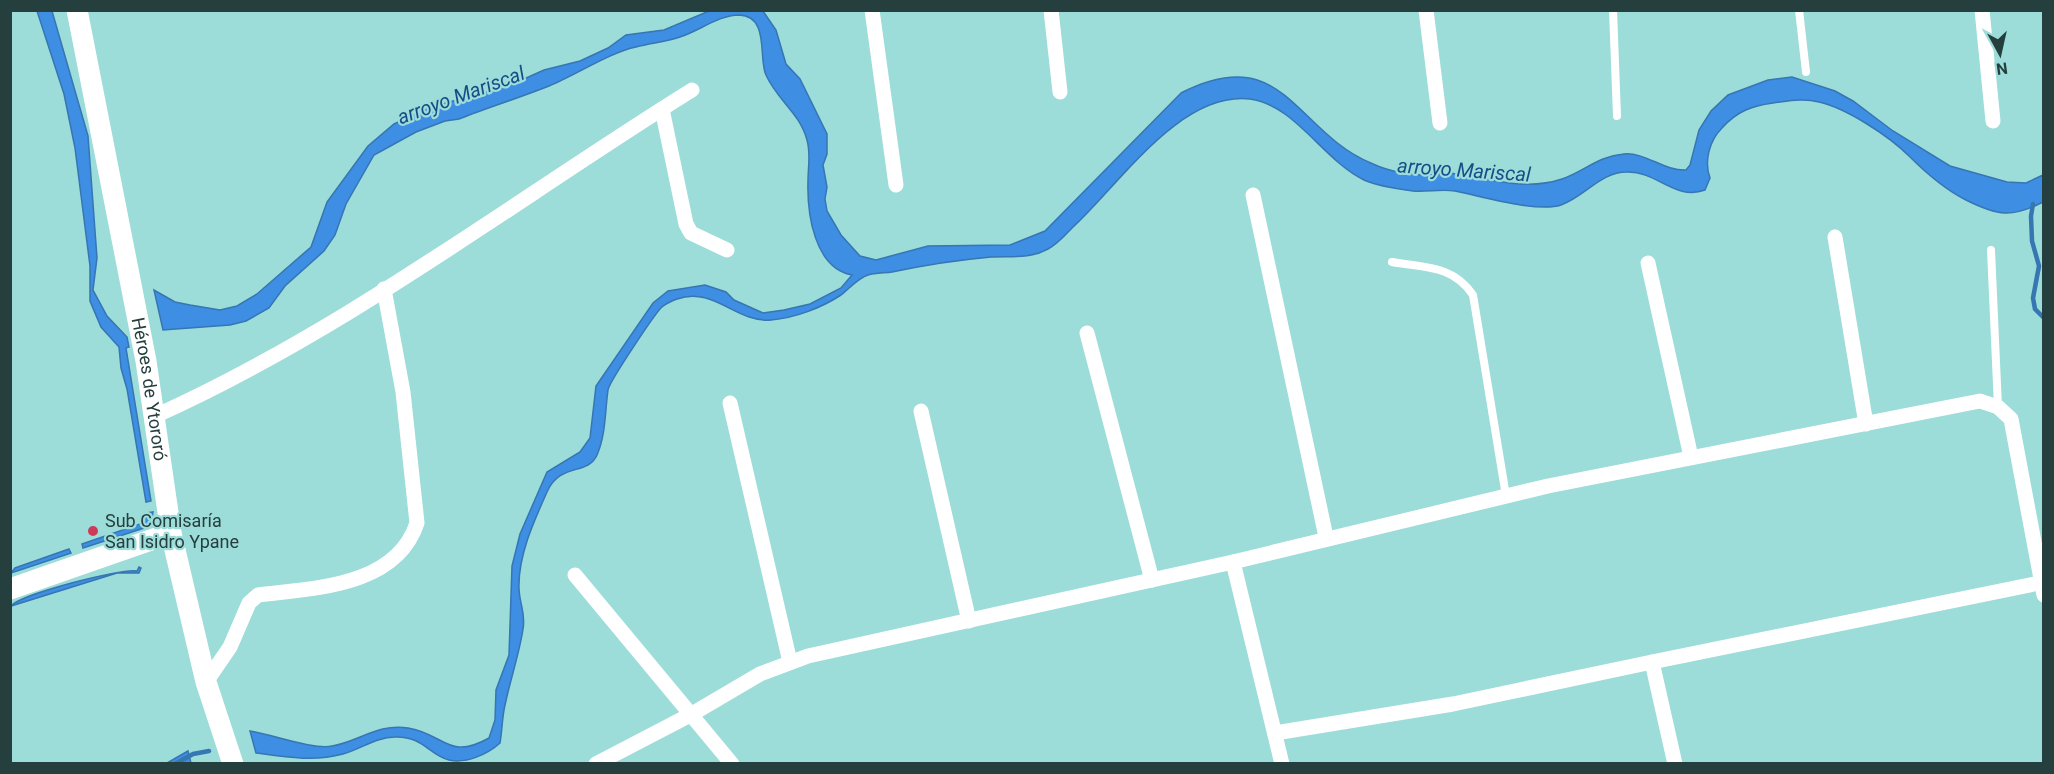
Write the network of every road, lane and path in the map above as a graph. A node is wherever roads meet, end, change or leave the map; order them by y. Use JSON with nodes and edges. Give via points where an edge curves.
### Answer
{"nodes":[{"id":1,"x":77,"y":10,"type":"edge"},
{"id":2,"x":872,"y":10,"type":"edge"},
{"id":3,"x":1051,"y":10,"type":"edge"},
{"id":4,"x":1426,"y":10,"type":"edge"},
{"id":5,"x":1613,"y":10,"type":"edge"},
{"id":6,"x":1799,"y":10,"type":"edge"},
{"id":7,"x":1982,"y":10,"type":"edge"},
{"id":8,"x":1806,"y":72,"type":"dead end"},
{"id":9,"x":692,"y":90,"type":"dead end"},
{"id":10,"x":1060,"y":92,"type":"dead end"},
{"id":11,"x":662,"y":109,"type":"junction"},
{"id":12,"x":1617,"y":116,"type":"dead end"},
{"id":13,"x":1994,"y":121,"type":"dead end"},
{"id":14,"x":1440,"y":123,"type":"dead end"},
{"id":15,"x":896,"y":185,"type":"dead end"},
{"id":16,"x":1253,"y":195,"type":"dead end"},
{"id":17,"x":1835,"y":237,"type":"dead end"},
{"id":18,"x":727,"y":250,"type":"dead end"},
{"id":19,"x":1991,"y":250,"type":"dead end"},
{"id":20,"x":1392,"y":262,"type":"dead end"},
{"id":21,"x":1648,"y":263,"type":"dead end"},
{"id":22,"x":384,"y":289,"type":"junction"},
{"id":23,"x":1087,"y":333,"type":"dead end"},
{"id":24,"x":730,"y":403,"type":"dead end"},
{"id":25,"x":1998,"y":407,"type":"junction"},
{"id":26,"x":921,"y":411,"type":"dead end"},
{"id":27,"x":155,"y":416,"type":"junction"},
{"id":28,"x":1866,"y":424,"type":"junction"},
{"id":29,"x":1691,"y":457,"type":"junction"},
{"id":30,"x":1506,"y":496,"type":"junction"},
{"id":31,"x":171,"y":533,"type":"junction"},
{"id":32,"x":1326,"y":537,"type":"junction"},
{"id":33,"x":1233,"y":562,"type":"junction"},
{"id":34,"x":575,"y":575,"type":"dead end"},
{"id":35,"x":1152,"y":580,"type":"junction"},
{"id":36,"x":2043,"y":586,"type":"edge"},
{"id":37,"x":10,"y":589,"type":"edge"},
{"id":38,"x":969,"y":621,"type":"junction"},
{"id":39,"x":790,"y":662,"type":"junction"},
{"id":40,"x":1652,"y":662,"type":"junction"},
{"id":41,"x":206,"y":682,"type":"junction"},
{"id":42,"x":692,"y":714,"type":"junction"},
{"id":43,"x":1275,"y":732,"type":"junction"},
{"id":44,"x":233,"y":764,"type":"edge"},
{"id":45,"x":596,"y":764,"type":"edge"},
{"id":46,"x":732,"y":764,"type":"edge"},
{"id":47,"x":1282,"y":764,"type":"edge"},
{"id":48,"x":1676,"y":764,"type":"edge"}],
"edges":[{"from":1,"to":27,"type":"main road","name":"Héroes de Ytororó"},
{"from":2,"to":15,"type":"street"},
{"from":3,"to":10,"type":"street"},
{"from":4,"to":14,"type":"street"},
{"from":5,"to":12,"type":"lane"},
{"from":6,"to":8,"type":"lane"},
{"from":7,"to":13,"type":"street"},
{"from":9,"to":11,"type":"street"},
{"from":11,"to":18,"type":"street","via":[[686,224],[691,234]]},
{"from":11,"to":22,"type":"street"},
{"from":16,"to":32,"type":"street"},
{"from":17,"to":28,"type":"street"},
{"from":19,"to":25,"type":"lane"},
{"from":20,"to":30,"type":"lane","via":[[1448,272],[1463,280],[1473,295]]},
{"from":21,"to":29,"type":"street"},
{"from":22,"to":27,"type":"street","via":[[247,371]]},
{"from":22,"to":41,"type":"street","via":[[405,404],[417,524],[412,540],[380,568],[356,579],[258,594],[249,603],[230,647]]},
{"from":23,"to":35,"type":"street"},
{"from":24,"to":39,"type":"street"},
{"from":25,"to":28,"type":"street","via":[[1980,401]]},
{"from":25,"to":36,"type":"street","via":[[2011,419]]},
{"from":26,"to":38,"type":"street"},
{"from":27,"to":31,"type":"main road","name":"Héroes de Ytororó"},
{"from":28,"to":29,"type":"street"},
{"from":29,"to":30,"type":"street"},
{"from":30,"to":32,"type":"street"},
{"from":31,"to":37,"type":"main road"},
{"from":31,"to":41,"type":"main road","name":"Héroes de Ytororó"},
{"from":32,"to":33,"type":"street"},
{"from":33,"to":35,"type":"street"},
{"from":33,"to":43,"type":"street"},
{"from":34,"to":42,"type":"street"},
{"from":35,"to":38,"type":"street"},
{"from":36,"to":40,"type":"street"},
{"from":38,"to":39,"type":"street"},
{"from":39,"to":42,"type":"street","via":[[760,674]]},
{"from":40,"to":43,"type":"street","via":[[1453,704]]},
{"from":40,"to":48,"type":"street"},
{"from":41,"to":44,"type":"main road","name":"Héroes de Ytororó"},
{"from":42,"to":45,"type":"street"},
{"from":42,"to":46,"type":"street"},
{"from":43,"to":47,"type":"street"}]}
